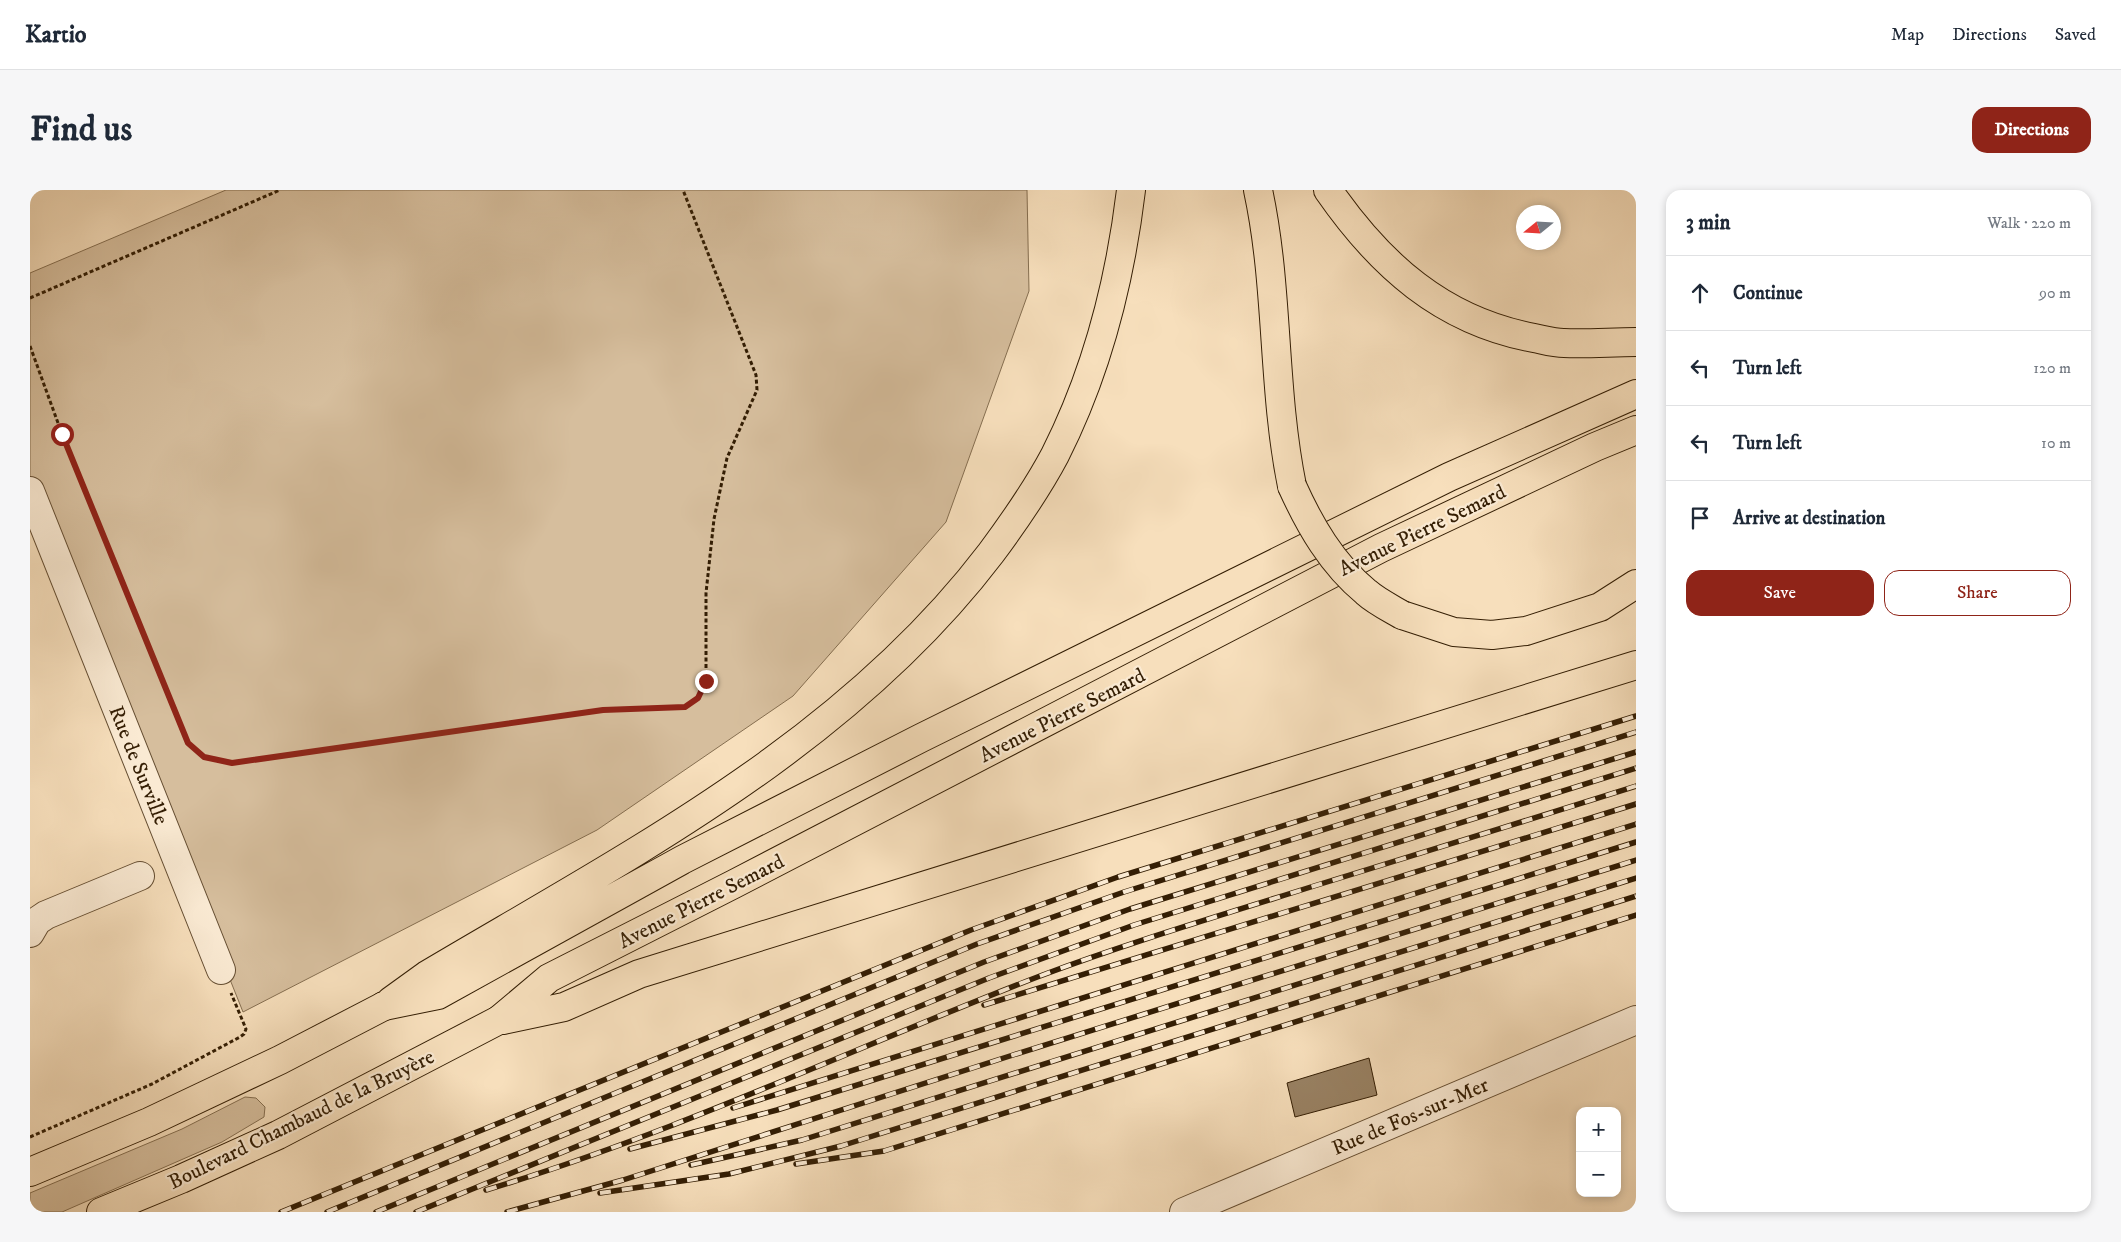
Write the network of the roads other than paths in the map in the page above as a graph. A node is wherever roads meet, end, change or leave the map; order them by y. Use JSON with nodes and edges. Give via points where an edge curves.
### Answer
{"nodes":[{"id":1,"x":1131,"y":190,"type":"edge"},
{"id":2,"x":1258,"y":190,"type":"edge"},
{"id":3,"x":1328,"y":190,"type":"edge"},
{"id":4,"x":1636,"y":342,"type":"edge"},
{"id":5,"x":1636,"y":394,"type":"edge"},
{"id":6,"x":1636,"y":430,"type":"edge"},
{"id":7,"x":30,"y":491,"type":"edge"},
{"id":8,"x":1636,"y":584,"type":"edge"},
{"id":9,"x":1636,"y":665,"type":"edge"},
{"id":10,"x":140,"y":876,"type":"dead end"},
{"id":11,"x":30,"y":933,"type":"edge"},
{"id":12,"x":221,"y":970,"type":"road end"},
{"id":13,"x":384,"y":1006,"type":"junction"},
{"id":14,"x":499,"y":1020,"type":"junction"},
{"id":15,"x":1636,"y":1020,"type":"edge"},
{"id":16,"x":30,"y":1172,"type":"edge"},
{"id":17,"x":101,"y":1212,"type":"edge"},
{"id":18,"x":1184,"y":1212,"type":"edge"}],
"edges":[{"from":1,"to":13,"type":"main road","via":[[1124,249],[1107,323],[1086,383],[1054,456],[1013,524],[960,593],[908,649],[836,714],[757,774],[674,828],[427,975]]},
{"from":2,"to":8,"type":"main road","bridge":true,"via":[[1266,229],[1283,441],[1292,486],[1316,536],[1341,567],[1366,593],[1402,615],[1454,632],[1492,634],[1526,631],[1600,607]]},
{"from":3,"to":4,"type":"main road","via":[[1353,226],[1404,277],[1456,314],[1504,333],[1563,343]]},
{"from":5,"to":13,"type":"main road","via":[[1440,482],[921,738],[682,860],[438,995]]},
{"from":6,"to":14,"type":"main road","name":"Avenue Pierre Semard","via":[[1594,446],[1381,548],[549,978]]},
{"from":7,"to":12,"type":"lane","name":"Rue de Surville"},
{"from":9,"to":14,"type":"main road","via":[[648,971],[564,1007]]},
{"from":10,"to":11,"type":"lane","via":[[46,915],[37,921]]},
{"from":13,"to":16,"type":"main road","via":[[149,1122]]},
{"from":14,"to":17,"type":"main road","name":"Boulevard Chambaud de la Bruyère","via":[[278,1135]]},
{"from":15,"to":18,"type":"lane","name":"Rue de Fos-sur-Mer"}]}
